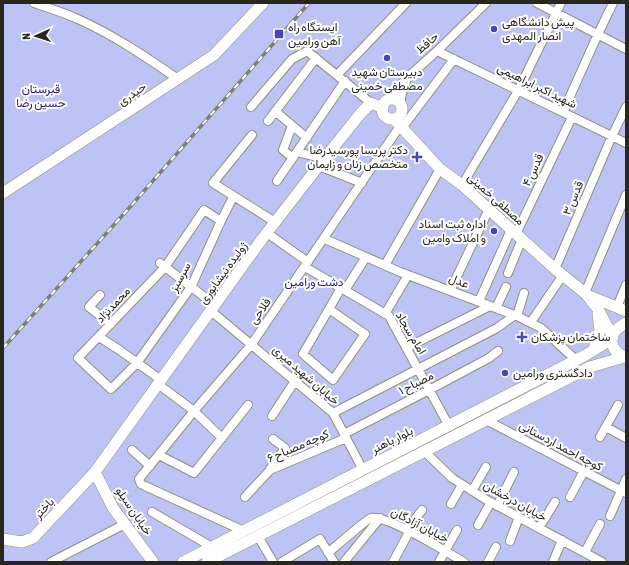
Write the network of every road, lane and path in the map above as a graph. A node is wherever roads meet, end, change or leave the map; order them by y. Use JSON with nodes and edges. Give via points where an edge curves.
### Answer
{"nodes":[{"id":1,"x":34,"y":3,"type":"edge"},
{"id":2,"x":263,"y":3,"type":"edge"},
{"id":3,"x":406,"y":3,"type":"edge"},
{"id":4,"x":486,"y":3,"type":"edge"},
{"id":5,"x":537,"y":3,"type":"edge"},
{"id":6,"x":562,"y":3,"type":"edge"},
{"id":7,"x":613,"y":3,"type":"edge"},
{"id":8,"x":557,"y":13,"type":"junction"},
{"id":9,"x":598,"y":34,"type":"junction"},
{"id":10,"x":626,"y":49,"type":"edge"},
{"id":11,"x":437,"y":51,"type":"junction"},
{"id":12,"x":316,"y":58,"type":"junction"},
{"id":13,"x":454,"y":59,"type":"junction"},
{"id":14,"x":337,"y":75,"type":"junction"},
{"id":15,"x":408,"y":77,"type":"junction"},
{"id":16,"x":178,"y":79,"type":"junction"},
{"id":17,"x":345,"y":81,"type":"junction"},
{"id":18,"x":518,"y":90,"type":"junction"},
{"id":19,"x":371,"y":103,"type":"junction"},
{"id":20,"x":384,"y":105,"type":"junction"},
{"id":21,"x":251,"y":106,"type":"dead end"},
{"id":22,"x":401,"y":106,"type":"junction"},
{"id":23,"x":626,"y":107,"type":"edge"},
{"id":24,"x":275,"y":112,"type":"junction"},
{"id":25,"x":563,"y":112,"type":"junction"},
{"id":26,"x":572,"y":117,"type":"junction"},
{"id":27,"x":268,"y":121,"type":"dead end"},
{"id":28,"x":399,"y":124,"type":"junction"},
{"id":29,"x":292,"y":126,"type":"junction"},
{"id":30,"x":252,"y":134,"type":"dead end"},
{"id":31,"x":612,"y":136,"type":"junction"},
{"id":32,"x":307,"y":138,"type":"junction"},
{"id":33,"x":626,"y":143,"type":"edge"},
{"id":34,"x":295,"y":155,"type":"junction"},
{"id":35,"x":321,"y":162,"type":"junction"},
{"id":36,"x":440,"y":169,"type":"junction"},
{"id":37,"x":277,"y":181,"type":"dead end"},
{"id":38,"x":362,"y":184,"type":"junction"},
{"id":39,"x":462,"y":185,"type":"junction"},
{"id":40,"x":3,"y":193,"type":"edge"},
{"id":41,"x":626,"y":195,"type":"edge"},
{"id":42,"x":233,"y":197,"type":"junction"},
{"id":43,"x":489,"y":209,"type":"junction"},
{"id":44,"x":221,"y":221,"type":"junction"},
{"id":45,"x":275,"y":222,"type":"junction"},
{"id":46,"x":267,"y":233,"type":"junction"},
{"id":47,"x":516,"y":234,"type":"junction"},
{"id":48,"x":325,"y":239,"type":"junction"},
{"id":49,"x":366,"y":257,"type":"junction"},
{"id":50,"x":307,"y":264,"type":"junction"},
{"id":51,"x":162,"y":265,"type":"junction"},
{"id":52,"x":385,"y":265,"type":"junction"},
{"id":53,"x":559,"y":272,"type":"junction"},
{"id":54,"x":508,"y":273,"type":"dead end"},
{"id":55,"x":408,"y":275,"type":"junction"},
{"id":56,"x":626,"y":285,"type":"edge"},
{"id":57,"x":191,"y":287,"type":"junction"},
{"id":58,"x":506,"y":287,"type":"dead end"},
{"id":59,"x":343,"y":289,"type":"junction"},
{"id":60,"x":450,"y":291,"type":"junction"},
{"id":61,"x":524,"y":293,"type":"dead end"},
{"id":62,"x":585,"y":294,"type":"junction"},
{"id":63,"x":100,"y":295,"type":"dead end"},
{"id":64,"x":479,"y":301,"type":"junction"},
{"id":65,"x":493,"y":307,"type":"junction"},
{"id":66,"x":213,"y":308,"type":"junction"},
{"id":67,"x":329,"y":309,"type":"junction"},
{"id":68,"x":598,"y":309,"type":"junction"},
{"id":69,"x":622,"y":309,"type":"edge"},
{"id":70,"x":384,"y":314,"type":"junction"},
{"id":71,"x":516,"y":316,"type":"junction"},
{"id":72,"x":533,"y":319,"type":"dead end"},
{"id":73,"x":626,"y":323,"type":"edge"},
{"id":74,"x":111,"y":324,"type":"junction"},
{"id":75,"x":99,"y":337,"type":"junction"},
{"id":76,"x":612,"y":338,"type":"junction"},
{"id":77,"x":251,"y":345,"type":"junction"},
{"id":78,"x":598,"y":347,"type":"junction"},
{"id":79,"x":406,"y":348,"type":"junction"},
{"id":80,"x":498,"y":351,"type":"dead end"},
{"id":81,"x":625,"y":357,"type":"edge"},
{"id":82,"x":78,"y":358,"type":"joint"},
{"id":83,"x":576,"y":360,"type":"junction"},
{"id":84,"x":607,"y":361,"type":"junction"},
{"id":85,"x":137,"y":363,"type":"junction"},
{"id":86,"x":418,"y":369,"type":"junction"},
{"id":87,"x":295,"y":381,"type":"junction"},
{"id":88,"x":159,"y":382,"type":"junction"},
{"id":89,"x":430,"y":390,"type":"junction"},
{"id":90,"x":248,"y":405,"type":"dead end"},
{"id":91,"x":618,"y":405,"type":"dead end"},
{"id":92,"x":194,"y":411,"type":"junction"},
{"id":93,"x":333,"y":413,"type":"junction"},
{"id":94,"x":272,"y":416,"type":"dead end"},
{"id":95,"x":486,"y":420,"type":"junction"},
{"id":96,"x":449,"y":426,"type":"junction"},
{"id":97,"x":606,"y":427,"type":"junction"},
{"id":98,"x":345,"y":436,"type":"junction"},
{"id":99,"x":222,"y":438,"type":"junction"},
{"id":100,"x":600,"y":438,"type":"dead end"},
{"id":101,"x":626,"y":438,"type":"edge"},
{"id":102,"x":273,"y":440,"type":"dead end"},
{"id":103,"x":132,"y":450,"type":"dead end"},
{"id":104,"x":424,"y":451,"type":"junction"},
{"id":105,"x":159,"y":455,"type":"junction"},
{"id":106,"x":150,"y":466,"type":"junction"},
{"id":107,"x":486,"y":467,"type":"dead end"},
{"id":108,"x":270,"y":470,"type":"junction"},
{"id":109,"x":363,"y":470,"type":"junction"},
{"id":110,"x":584,"y":471,"type":"junction"},
{"id":111,"x":95,"y":472,"type":"junction"},
{"id":112,"x":514,"y":472,"type":"dead end"},
{"id":113,"x":626,"y":479,"type":"edge"},
{"id":114,"x":140,"y":481,"type":"junction"},
{"id":115,"x":462,"y":485,"type":"junction"},
{"id":116,"x":472,"y":491,"type":"junction"},
{"id":117,"x":623,"y":491,"type":"edge"},
{"id":118,"x":245,"y":497,"type":"dead end"},
{"id":119,"x":570,"y":497,"type":"dead end"},
{"id":120,"x":555,"y":502,"type":"dead end"},
{"id":121,"x":451,"y":504,"type":"dead end"},
{"id":122,"x":494,"y":504,"type":"junction"},
{"id":123,"x":422,"y":510,"type":"dead end"},
{"id":124,"x":152,"y":512,"type":"dead end"},
{"id":125,"x":117,"y":514,"type":"junction"},
{"id":126,"x":610,"y":516,"type":"dead end"},
{"id":127,"x":519,"y":517,"type":"junction"},
{"id":128,"x":380,"y":518,"type":"junction"},
{"id":129,"x":125,"y":524,"type":"junction"},
{"id":130,"x":600,"y":524,"type":"dead end"},
{"id":131,"x":478,"y":525,"type":"dead end"},
{"id":132,"x":539,"y":528,"type":"junction"},
{"id":133,"x":457,"y":530,"type":"dead end"},
{"id":134,"x":244,"y":531,"type":"junction"},
{"id":135,"x":408,"y":531,"type":"junction"},
{"id":136,"x":258,"y":536,"type":"junction"},
{"id":137,"x":3,"y":539,"type":"edge"},
{"id":138,"x":562,"y":540,"type":"junction"},
{"id":139,"x":510,"y":541,"type":"dead end"},
{"id":140,"x":212,"y":547,"type":"junction"},
{"id":141,"x":496,"y":547,"type":"dead end"},
{"id":142,"x":444,"y":551,"type":"junction"},
{"id":143,"x":585,"y":552,"type":"junction"},
{"id":144,"x":328,"y":553,"type":"junction"},
{"id":145,"x":51,"y":562,"type":"edge"},
{"id":146,"x":153,"y":562,"type":"edge"},
{"id":147,"x":183,"y":562,"type":"edge"},
{"id":148,"x":207,"y":562,"type":"edge"},
{"id":149,"x":273,"y":562,"type":"edge"},
{"id":150,"x":282,"y":562,"type":"edge"},
{"id":151,"x":334,"y":562,"type":"edge"},
{"id":152,"x":344,"y":562,"type":"edge"},
{"id":153,"x":393,"y":562,"type":"edge"},
{"id":154,"x":439,"y":562,"type":"edge"},
{"id":155,"x":464,"y":562,"type":"edge"},
{"id":156,"x":488,"y":562,"type":"edge"},
{"id":157,"x":553,"y":562,"type":"edge"},
{"id":158,"x":602,"y":562,"type":"edge"}],
"edges":[{"from":1,"to":16,"type":"street","via":[[80,20],[145,56]]},
{"from":2,"to":16,"type":"main road","name":"حیدری","via":[[214,55]]},
{"from":3,"to":14,"type":"street"},
{"from":4,"to":11,"type":"street","name":"حافظ"},
{"from":5,"to":8,"type":"street"},
{"from":6,"to":8,"type":"street"},
{"from":7,"to":9,"type":"street"},
{"from":8,"to":9,"type":"street"},
{"from":8,"to":18,"type":"street"},
{"from":9,"to":10,"type":"street"},
{"from":9,"to":25,"type":"street"},
{"from":11,"to":13,"type":"street","name":"شهید اکبر ابراهیمی"},
{"from":11,"to":15,"type":"street","name":"حافظ"},
{"from":12,"to":14,"type":"street"},
{"from":12,"to":21,"type":"street","via":[[307,51],[292,59]]},
{"from":12,"to":24,"type":"street"},
{"from":13,"to":18,"type":"street","name":"شهید اکبر ابراهیمی"},
{"from":13,"to":28,"type":"street","name":"فلاحی"},
{"from":14,"to":17,"type":"street"},
{"from":15,"to":20,"type":"street","name":"حافظ"},
{"from":15,"to":22,"type":"street","via":[[401,97]]},
{"from":16,"to":40,"type":"main road","name":"حیدری"},
{"from":17,"to":19,"type":"street"},
{"from":17,"to":32,"type":"street"},
{"from":18,"to":25,"type":"street","name":"شهید اکبر ابراهیمی"},
{"from":18,"to":39,"type":"street"},
{"from":19,"to":20,"type":"main road"},
{"from":19,"to":35,"type":"main road","name":"ژولیده نیشابوری"},
{"from":20,"to":22,"type":"main road","via":[[395,100]]},
{"from":20,"to":28,"type":"main road","name":"مصطفی خمینی","via":[[385,116]]},
{"from":22,"to":28,"type":"main road","via":[[397,118]]},
{"from":23,"to":31,"type":"street","name":"قدس ۳"},
{"from":24,"to":27,"type":"street"},
{"from":24,"to":29,"type":"street"},
{"from":25,"to":26,"type":"street","name":"شهید اکبر ابراهیمی"},
{"from":26,"to":31,"type":"street","name":"شهید اکبر ابراهیمی"},
{"from":26,"to":47,"type":"street","name":"قدس ۴"},
{"from":28,"to":36,"type":"main road","name":"مصطفی خمینی"},
{"from":28,"to":38,"type":"street","name":"فلاحی"},
{"from":29,"to":32,"type":"street"},
{"from":29,"to":34,"type":"street","via":[[283,150]]},
{"from":30,"to":42,"type":"street","via":[[213,183]]},
{"from":31,"to":33,"type":"street","name":"شهید اکبر ابراهیمی"},
{"from":31,"to":53,"type":"street","name":"قدس ۳"},
{"from":32,"to":34,"type":"street"},
{"from":34,"to":35,"type":"street"},
{"from":34,"to":37,"type":"street"},
{"from":35,"to":38,"type":"street"},
{"from":35,"to":45,"type":"main road","name":"ژولیده نیشابوری"},
{"from":36,"to":39,"type":"main road","name":"مصطفی خمینی"},
{"from":36,"to":52,"type":"street"},
{"from":38,"to":48,"type":"street","name":"فلاحی"},
{"from":39,"to":43,"type":"main road","name":"مصطفی خمینی"},
{"from":41,"to":62,"type":"street"},
{"from":42,"to":44,"type":"street","name":"سرسبز"},
{"from":42,"to":45,"type":"street"},
{"from":43,"to":47,"type":"main road","name":"مصطفی خمینی"},
{"from":43,"to":60,"type":"street"},
{"from":44,"to":51,"type":"street","name":"محمدنژاد","via":[[204,210]]},
{"from":44,"to":57,"type":"street","name":"سرسبز"},
{"from":45,"to":46,"type":"main road","name":"ژولیده نیشابوری"},
{"from":46,"to":50,"type":"street","name":"امام سجاد"},
{"from":46,"to":66,"type":"main road","name":"ژولیده نیشابوری"},
{"from":47,"to":53,"type":"main road","name":"مصطفی خمینی"},
{"from":47,"to":54,"type":"street"},
{"from":47,"to":64,"type":"street"},
{"from":48,"to":49,"type":"street","name":"عدل"},
{"from":48,"to":50,"type":"street","name":"فلاحی"},
{"from":49,"to":52,"type":"street","name":"عدل"},
{"from":49,"to":59,"type":"street"},
{"from":50,"to":59,"type":"street","name":"امام سجاد"},
{"from":50,"to":77,"type":"street","name":"فلاحی"},
{"from":51,"to":57,"type":"street","name":"خیابان شهید میری"},
{"from":51,"to":74,"type":"street","name":"محمدنژاد"},
{"from":52,"to":55,"type":"street","name":"عدل"},
{"from":53,"to":62,"type":"main road","name":"مصطفی خمینی"},
{"from":53,"to":72,"type":"street","name":"قدس ۳"},
{"from":55,"to":60,"type":"street","name":"عدل"},
{"from":55,"to":70,"type":"street"},
{"from":56,"to":69,"type":"street"},
{"from":57,"to":66,"type":"street","name":"خیابان شهید میری"},
{"from":57,"to":85,"type":"street","name":"سرسبز"},
{"from":58,"to":65,"type":"street"},
{"from":59,"to":67,"type":"street"},
{"from":59,"to":70,"type":"street","name":"امام سجاد"},
{"from":60,"to":64,"type":"street","name":"عدل"},
{"from":61,"to":71,"type":"street"},
{"from":62,"to":68,"type":"main road"},
{"from":62,"to":69,"type":"main road"},
{"from":63,"to":74,"type":"street","via":[[89,307]]},
{"from":64,"to":65,"type":"street","name":"عدل"},
{"from":65,"to":71,"type":"street","name":"عدل"},
{"from":65,"to":79,"type":"street"},
{"from":66,"to":77,"type":"street","name":"خیابان شهید میری"},
{"from":66,"to":88,"type":"main road","name":"ژولیده نیشابوری"},
{"from":67,"to":67,"type":"street","via":[[303,354],[333,380],[365,334]]},
{"from":68,"to":76,"type":"main road"},
{"from":68,"to":78,"type":"main road"},
{"from":70,"to":79,"type":"street","name":"امام سجاد","via":[[389,316]]},
{"from":71,"to":83,"type":"street","name":"عدل","via":[[541,328]]},
{"from":71,"to":86,"type":"street"},
{"from":73,"to":76,"type":"main road"},
{"from":74,"to":75,"type":"street","name":"محمدنژاد"},
{"from":75,"to":82,"type":"street","name":"محمدنژاد"},
{"from":75,"to":85,"type":"street"},
{"from":76,"to":78,"type":"main road","name":"بلوار باهنر"},
{"from":76,"to":81,"type":"main road","via":[[613,347]]},
{"from":77,"to":87,"type":"street","name":"خیابان شهید میری"},
{"from":77,"to":92,"type":"street","name":"فلاحی"},
{"from":78,"to":83,"type":"main road","name":"بلوار باهنر"},
{"from":78,"to":84,"type":"main road","via":[[608,350]]},
{"from":79,"to":86,"type":"street","name":"امام سجاد"},
{"from":80,"to":89,"type":"street","name":"مصباح ۱"},
{"from":81,"to":84,"type":"main road","name":"بلوار باهنر"},
{"from":82,"to":85,"type":"street","name":"سرسبز","via":[[111,388]]},
{"from":83,"to":96,"type":"main road","name":"بلوار باهنر"},
{"from":84,"to":95,"type":"main road","name":"بلوار باهنر","via":[[590,367]]},
{"from":85,"to":88,"type":"street"},
{"from":86,"to":89,"type":"street","name":"امام سجاد"},
{"from":86,"to":93,"type":"street"},
{"from":87,"to":93,"type":"street","name":"خیابان شهید میری"},
{"from":87,"to":94,"type":"street"},
{"from":88,"to":92,"type":"street"},
{"from":88,"to":111,"type":"main road","name":"ژولیده نیشابوری"},
{"from":89,"to":96,"type":"street","name":"امام سجاد"},
{"from":89,"to":98,"type":"street","name":"مصباح ۱"},
{"from":90,"to":99,"type":"street"},
{"from":91,"to":97,"type":"street"},
{"from":92,"to":99,"type":"street"},
{"from":92,"to":105,"type":"street","name":"فلاحی"},
{"from":93,"to":98,"type":"street","name":"خیابان شهید میری"},
{"from":95,"to":104,"type":"main road","name":"بلوار باهنر"},
{"from":95,"to":110,"type":"street","name":"کوچه احمد اردستانی"},
{"from":96,"to":109,"type":"main road","name":"بلوار باهنر"},
{"from":97,"to":100,"type":"street"},
{"from":97,"to":101,"type":"street"},
{"from":98,"to":108,"type":"street","name":"کوچه مصباح ۶"},
{"from":98,"to":109,"type":"street","name":"خیابان شهید میری"},
{"from":99,"to":105,"type":"street","via":[[194,473]]},
{"from":102,"to":108,"type":"street","via":[[285,448]]},
{"from":103,"to":106,"type":"street"},
{"from":104,"to":115,"type":"street","name":"خیابان درخشان"},
{"from":104,"to":136,"type":"main road","name":"بلوار باهنر"},
{"from":105,"to":106,"type":"street","name":"فلاحی"},
{"from":106,"to":114,"type":"street","name":"فلاحی"},
{"from":107,"to":116,"type":"street"},
{"from":108,"to":118,"type":"street","name":"کوچه مصباح ۶"},
{"from":109,"to":134,"type":"main road","name":"بلوار باهنر"},
{"from":110,"to":117,"type":"street","name":"کوچه احمد اردستانی"},
{"from":110,"to":119,"type":"street"},
{"from":111,"to":125,"type":"main road","name":"خیابان سیلو"},
{"from":111,"to":137,"type":"main road","name":"باختر","via":[[33,538],[22,542]]},
{"from":112,"to":122,"type":"street"},
{"from":113,"to":117,"type":"street"},
{"from":114,"to":125,"type":"path"},
{"from":114,"to":134,"type":"street"},
{"from":115,"to":116,"type":"street","name":"خیابان درخشان"},
{"from":115,"to":121,"type":"street"},
{"from":116,"to":122,"type":"street","name":"خیابان درخشان"},
{"from":117,"to":126,"type":"street"},
{"from":120,"to":132,"type":"street"},
{"from":122,"to":127,"type":"street","name":"خیابان درخشان"},
{"from":122,"to":131,"type":"street"},
{"from":123,"to":135,"type":"street"},
{"from":124,"to":140,"type":"street"},
{"from":125,"to":129,"type":"main road","name":"خیابان سیلو"},
{"from":127,"to":132,"type":"street","name":"خیابان درخشان"},
{"from":127,"to":139,"type":"street"},
{"from":128,"to":135,"type":"street","name":"خیابان آزادگان"},
{"from":128,"to":144,"type":"street","name":"خیابان آزادگان","via":[[369,518]]},
{"from":128,"to":152,"type":"street"},
{"from":129,"to":145,"type":"street"},
{"from":129,"to":146,"type":"main road","name":"خیابان سیلو"},
{"from":130,"to":143,"type":"street"},
{"from":132,"to":138,"type":"street","name":"خیابان درخشان"},
{"from":133,"to":142,"type":"street"},
{"from":134,"to":140,"type":"main road","name":"بلوار باهنر"},
{"from":135,"to":142,"type":"street","name":"خیابان آزادگان"},
{"from":135,"to":153,"type":"street"},
{"from":136,"to":148,"type":"main road","name":"بلوار باهنر"},
{"from":136,"to":149,"type":"street"},
{"from":138,"to":143,"type":"street","name":"خیابان درخشان"},
{"from":138,"to":157,"type":"street"},
{"from":140,"to":147,"type":"main road","name":"بلوار باهنر"},
{"from":141,"to":156,"type":"street"},
{"from":142,"to":154,"type":"street"},
{"from":142,"to":155,"type":"street","name":"خیابان آزادگان"},
{"from":143,"to":158,"type":"street","name":"خیابان درخشان"},
{"from":144,"to":150,"type":"street","via":[[320,539]]},
{"from":144,"to":151,"type":"street"}]}
